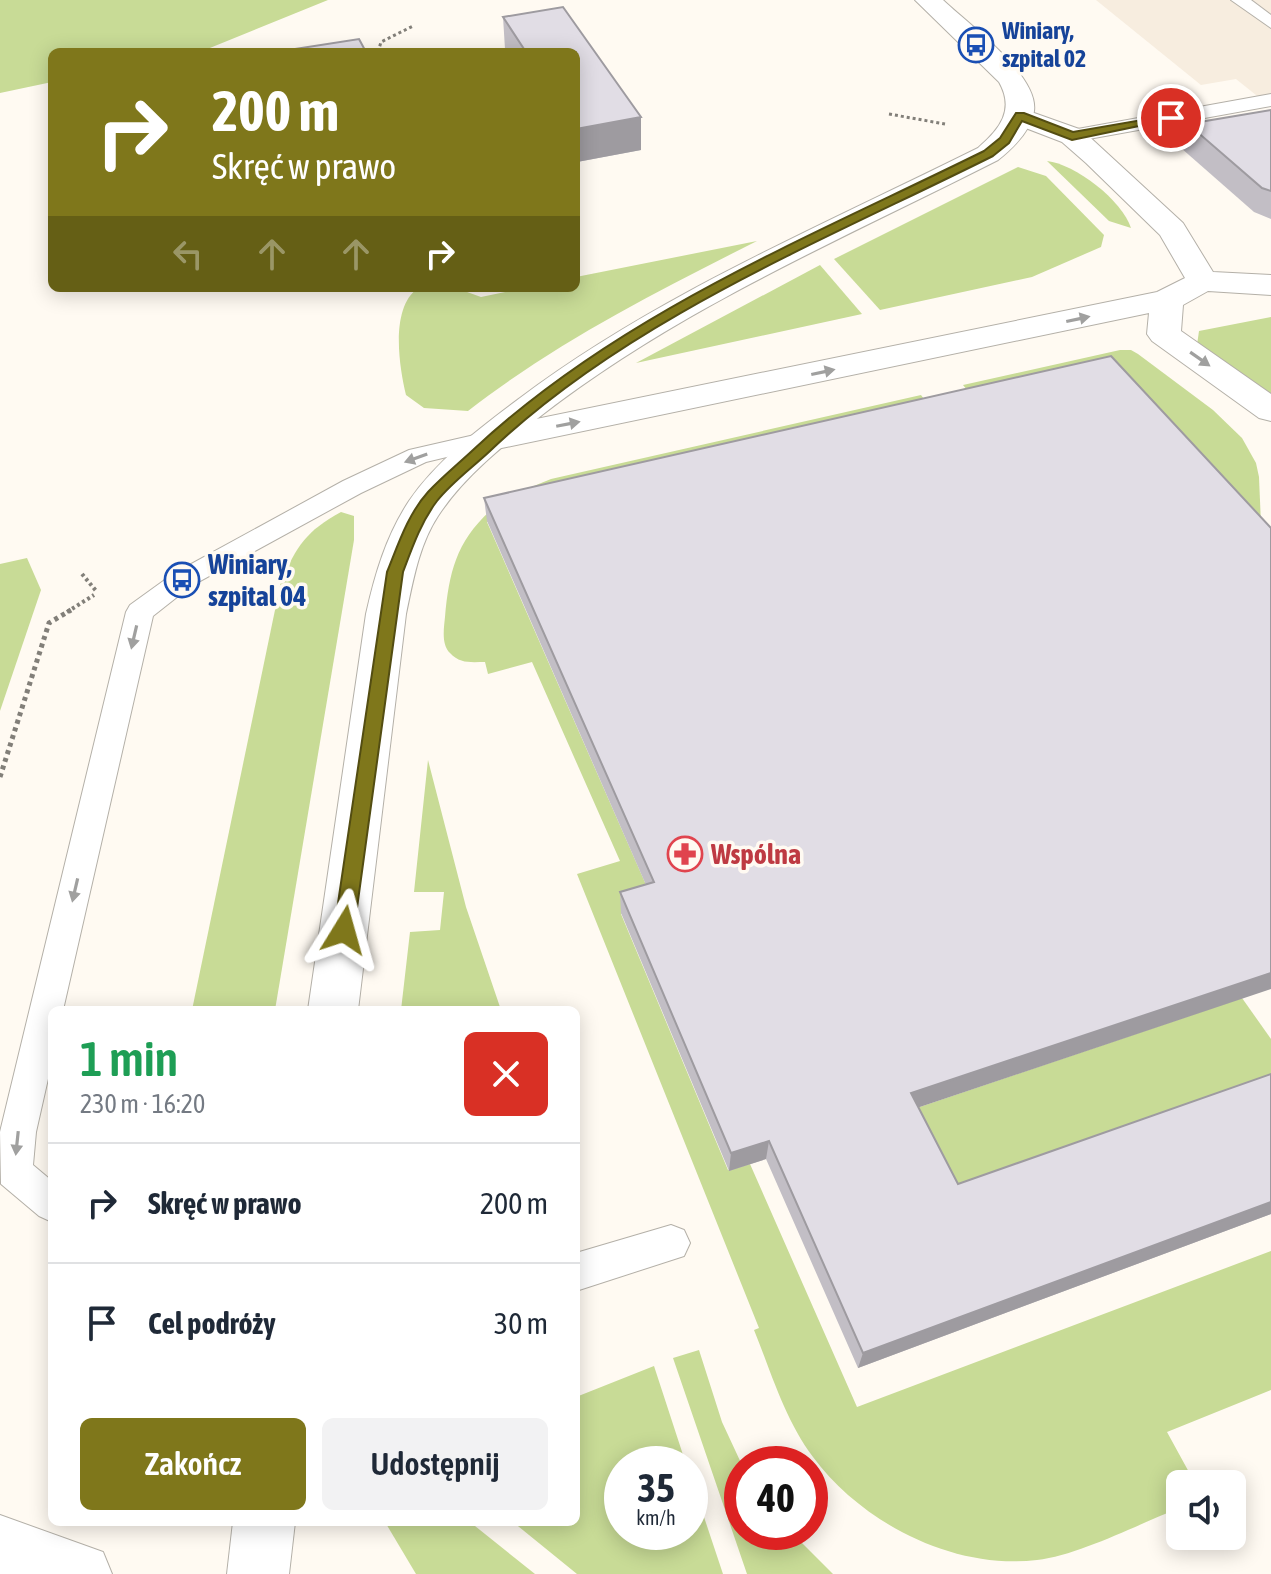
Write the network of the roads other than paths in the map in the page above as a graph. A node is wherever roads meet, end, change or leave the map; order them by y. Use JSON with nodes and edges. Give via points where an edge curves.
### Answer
{"nodes":[{"id":1,"x":928,"y":0,"type":"edge"},
{"id":2,"x":1240,"y":0,"type":"edge"},
{"id":3,"x":1271,"y":23,"type":"edge"},
{"id":4,"x":1271,"y":100,"type":"edge"},
{"id":5,"x":1020,"y":116,"type":"junction"},
{"id":6,"x":1072,"y":136,"type":"junction"},
{"id":7,"x":1203,"y":281,"type":"junction"},
{"id":8,"x":1271,"y":285,"type":"edge"},
{"id":9,"x":1167,"y":300,"type":"junction"},
{"id":10,"x":1271,"y":410,"type":"edge"},
{"id":11,"x":492,"y":439,"type":"junction"},
{"id":12,"x":334,"y":1006,"type":"edge"},
{"id":13,"x":48,"y":1201,"type":"edge"},
{"id":14,"x":671,"y":1243,"type":"dead end"},
{"id":15,"x":580,"y":1271,"type":"edge"},
{"id":16,"x":264,"y":1526,"type":"edge"},
{"id":17,"x":0,"y":1546,"type":"edge"},
{"id":18,"x":81,"y":1574,"type":"edge"},
{"id":19,"x":258,"y":1574,"type":"edge"}],
"edges":[{"from":1,"to":5,"type":"street","via":[[1010,78],[1019,92]]},
{"from":2,"to":3,"type":"lane"},
{"from":4,"to":6,"type":"lane"},
{"from":5,"to":6,"type":"street"},
{"from":5,"to":11,"type":"street","via":[[988,154],[697,298],[607,350]]},
{"from":6,"to":7,"type":"street","via":[[1172,230]]},
{"from":7,"to":8,"type":"street"},
{"from":7,"to":9,"type":"street"},
{"from":9,"to":10,"type":"street","one_way":true,"via":[[1164,334]]},
{"from":11,"to":9,"type":"street","one_way":true},
{"from":11,"to":12,"type":"street","via":[[432,496],[395,572]]},
{"from":11,"to":13,"type":"lane","one_way":true,"via":[[418,456],[352,487],[182,580],[140,612],[18,1132],[14,1172]]},
{"from":14,"to":15,"type":"lane"},
{"from":16,"to":19,"type":"street"},
{"from":17,"to":18,"type":"street"}]}
